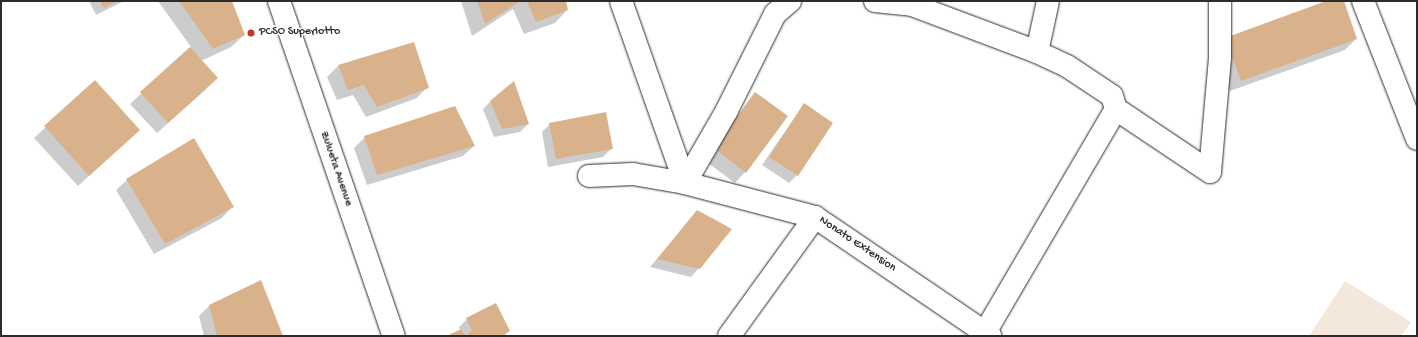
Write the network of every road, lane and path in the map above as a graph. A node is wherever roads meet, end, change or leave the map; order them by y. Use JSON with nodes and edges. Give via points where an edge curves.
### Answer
{"nodes":[{"id":1,"x":279,"y":1,"type":"edge"},
{"id":2,"x":621,"y":1,"type":"edge"},
{"id":3,"x":876,"y":1,"type":"edge"},
{"id":4,"x":1048,"y":1,"type":"edge"},
{"id":5,"x":1220,"y":1,"type":"edge"},
{"id":6,"x":1363,"y":1,"type":"edge"},
{"id":7,"x":912,"y":3,"type":"edge"},
{"id":8,"x":779,"y":5,"type":"edge"},
{"id":9,"x":1038,"y":52,"type":"junction"},
{"id":10,"x":1116,"y":109,"type":"junction"},
{"id":11,"x":1417,"y":139,"type":"edge"},
{"id":12,"x":589,"y":176,"type":"dead end"},
{"id":13,"x":685,"y":183,"type":"junction"},
{"id":14,"x":815,"y":217,"type":"junction"},
{"id":15,"x":988,"y":334,"type":"edge"},
{"id":16,"x":394,"y":336,"type":"edge"},
{"id":17,"x":729,"y":336,"type":"edge"}],
"edges":[{"from":1,"to":16,"type":"street","name":"Zulueta Avenue"},
{"from":2,"to":13,"type":"street"},
{"from":3,"to":7,"type":"street"},
{"from":4,"to":9,"type":"street"},
{"from":5,"to":10,"type":"street","via":[[1220,57],[1210,172]]},
{"from":6,"to":11,"type":"street"},
{"from":7,"to":9,"type":"street"},
{"from":8,"to":13,"type":"street","via":[[726,112]]},
{"from":9,"to":10,"type":"street","via":[[1067,66],[1112,96]]},
{"from":10,"to":15,"type":"street"},
{"from":12,"to":13,"type":"street","name":"Nonato Extension","via":[[633,174]]},
{"from":13,"to":14,"type":"street","name":"Nonato Extension"},
{"from":14,"to":15,"type":"street","name":"Nonato Extension"},
{"from":14,"to":17,"type":"street"}]}
